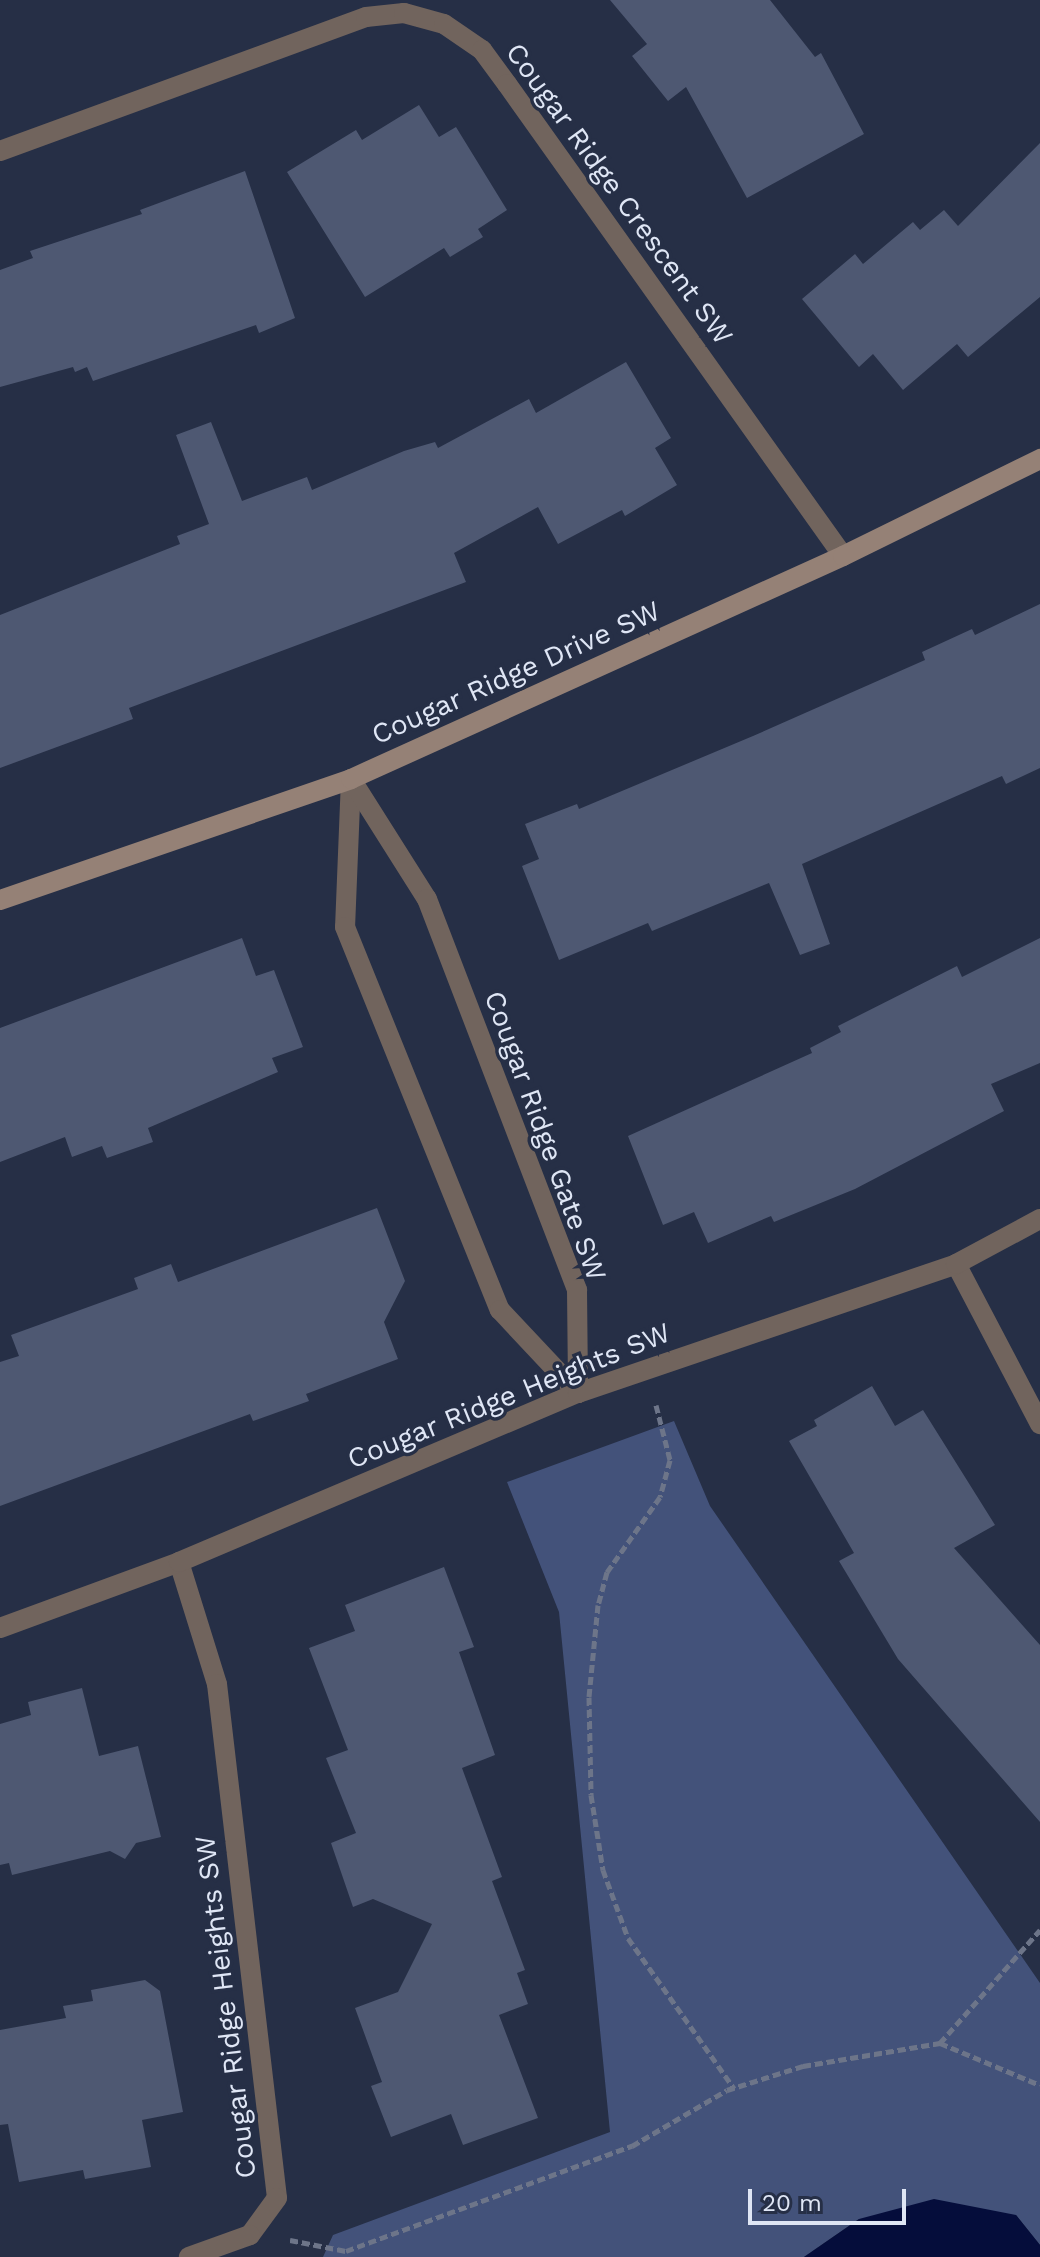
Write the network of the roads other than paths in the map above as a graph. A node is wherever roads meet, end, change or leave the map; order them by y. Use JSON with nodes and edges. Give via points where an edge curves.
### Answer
{"nodes":[{"id":1,"x":0,"y":151,"type":"edge"},
{"id":2,"x":1040,"y":459,"type":"edge"},
{"id":3,"x":843,"y":556,"type":"junction"},
{"id":4,"x":351,"y":779,"type":"junction"},
{"id":5,"x":0,"y":900,"type":"edge"},
{"id":6,"x":1040,"y":1219,"type":"edge"},
{"id":7,"x":956,"y":1264,"type":"junction"},
{"id":8,"x":578,"y":1393,"type":"junction"},
{"id":9,"x":1040,"y":1424,"type":"edge"},
{"id":10,"x":179,"y":1562,"type":"junction"},
{"id":11,"x":0,"y":1628,"type":"edge"},
{"id":12,"x":189,"y":2257,"type":"edge"}],
"edges":[{"from":1,"to":3,"type":"street","name":"Cougar Ridge Crescent SW","via":[[366,17],[404,13],[444,24],[482,50]]},
{"from":2,"to":3,"type":"street","name":"Cougar Ridge Drive SW"},
{"from":3,"to":4,"type":"street","name":"Cougar Ridge Drive SW"},
{"from":4,"to":5,"type":"street","name":"Cougar Ridge Drive SW"},
{"from":4,"to":8,"type":"street","name":"Cougar Ridge Gate SW","via":[[427,899],[577,1290]]},
{"from":4,"to":8,"type":"street","via":[[345,927],[500,1310]]},
{"from":6,"to":7,"type":"street","name":"Cougar Ridge Heights SW"},
{"from":7,"to":8,"type":"street","name":"Cougar Ridge Heights SW"},
{"from":7,"to":9,"type":"street"},
{"from":8,"to":10,"type":"street","name":"Cougar Ridge Heights SW"},
{"from":10,"to":11,"type":"street","name":"Cougar Ridge Heights SW"},
{"from":10,"to":12,"type":"street","name":"Cougar Ridge Heights SW","via":[[217,1684],[277,2198],[250,2235]]}]}
